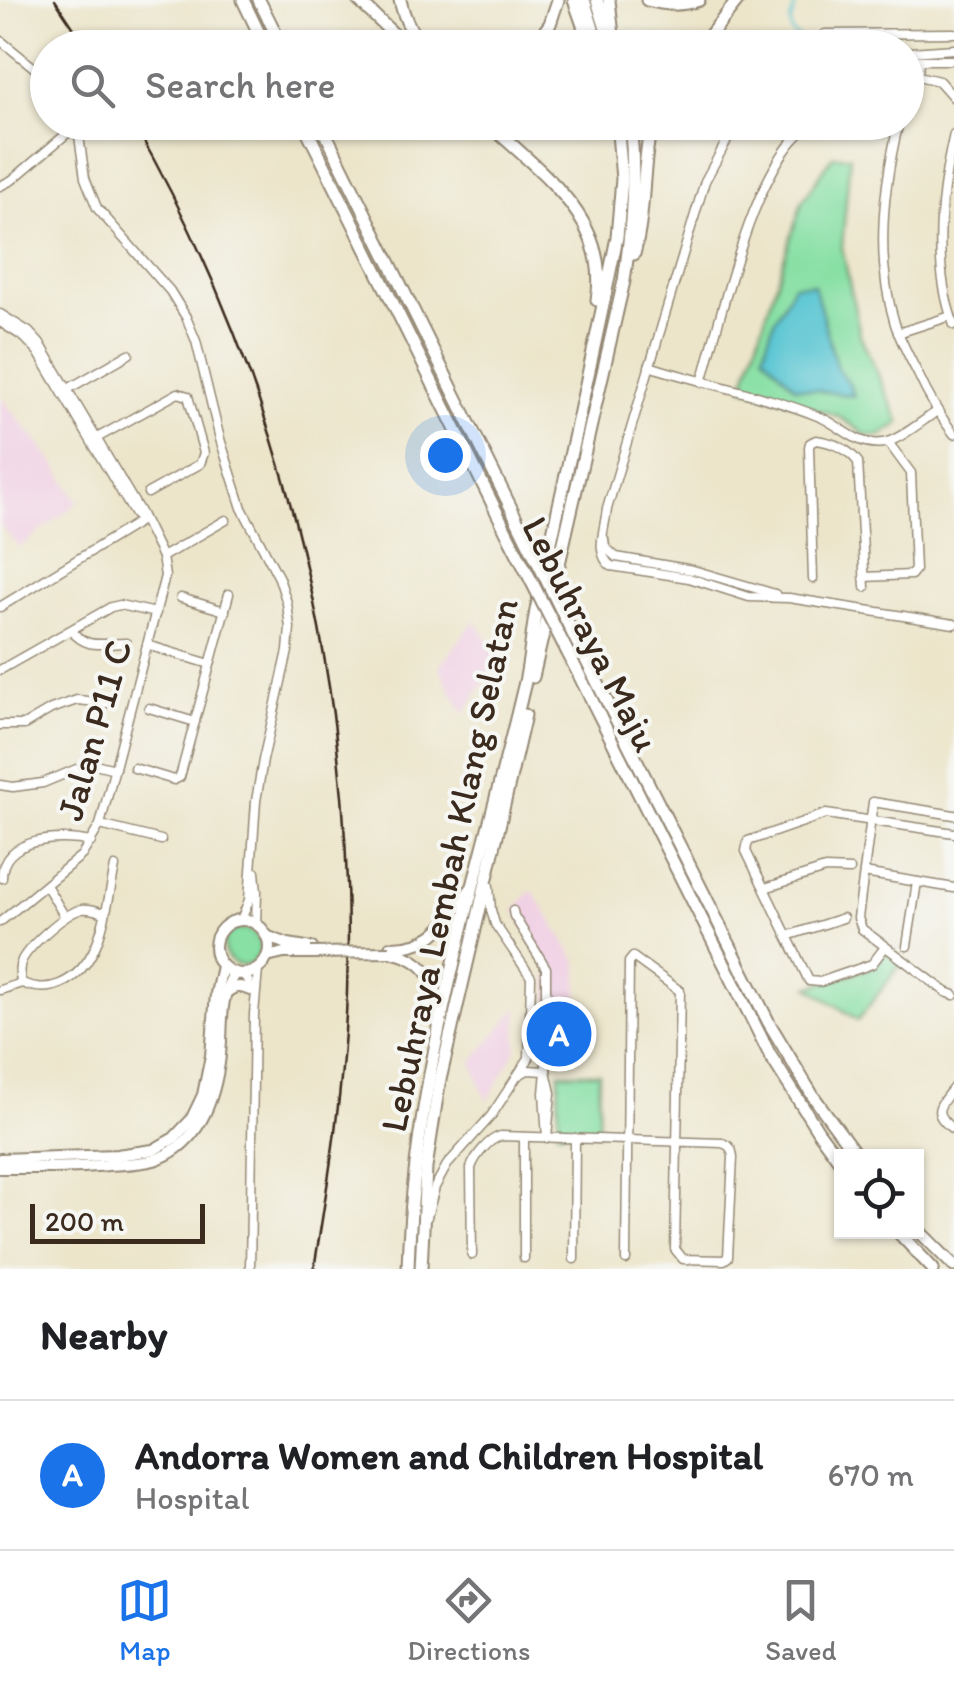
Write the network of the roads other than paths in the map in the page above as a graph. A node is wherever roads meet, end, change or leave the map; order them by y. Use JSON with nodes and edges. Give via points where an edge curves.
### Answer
{"nodes":[{"id":1,"x":243,"y":0,"type":"edge"},
{"id":2,"x":259,"y":0,"type":"edge"},
{"id":3,"x":358,"y":0,"type":"edge"},
{"id":4,"x":400,"y":0,"type":"edge"},
{"id":5,"x":558,"y":0,"type":"edge"},
{"id":6,"x":574,"y":0,"type":"edge"},
{"id":7,"x":584,"y":0,"type":"edge"},
{"id":8,"x":597,"y":0,"type":"edge"},
{"id":9,"x":609,"y":0,"type":"edge"},
{"id":10,"x":647,"y":0,"type":"edge"},
{"id":11,"x":699,"y":0,"type":"edge"},
{"id":12,"x":738,"y":0,"type":"edge"},
{"id":13,"x":257,"y":30,"type":"edge"},
{"id":14,"x":274,"y":30,"type":"edge"},
{"id":15,"x":389,"y":30,"type":"edge"},
{"id":16,"x":412,"y":30,"type":"edge"},
{"id":17,"x":546,"y":30,"type":"edge"},
{"id":18,"x":585,"y":30,"type":"edge"},
{"id":19,"x":593,"y":30,"type":"edge"},
{"id":20,"x":607,"y":30,"type":"edge"},
{"id":21,"x":613,"y":30,"type":"edge"},
{"id":22,"x":714,"y":30,"type":"edge"},
{"id":23,"x":924,"y":33,"type":"edge"},
{"id":24,"x":954,"y":33,"type":"edge"},
{"id":25,"x":0,"y":40,"type":"edge"},
{"id":26,"x":954,"y":49,"type":"edge"},
{"id":27,"x":924,"y":51,"type":"edge"},
{"id":28,"x":924,"y":60,"type":"edge"},
{"id":29,"x":954,"y":60,"type":"edge"},
{"id":30,"x":30,"y":65,"type":"edge"},
{"id":31,"x":924,"y":78,"type":"edge"},
{"id":32,"x":954,"y":98,"type":"edge"},
{"id":33,"x":954,"y":134,"type":"edge"},
{"id":34,"x":58,"y":140,"type":"edge"},
{"id":35,"x":79,"y":140,"type":"edge"},
{"id":36,"x":312,"y":140,"type":"edge"},
{"id":37,"x":329,"y":140,"type":"edge"},
{"id":38,"x":506,"y":140,"type":"edge"},
{"id":39,"x":619,"y":140,"type":"edge"},
{"id":40,"x":631,"y":140,"type":"edge"},
{"id":41,"x":648,"y":140,"type":"edge"},
{"id":42,"x":727,"y":140,"type":"edge"},
{"id":43,"x":794,"y":140,"type":"edge"},
{"id":44,"x":895,"y":140,"type":"edge"},
{"id":45,"x":952,"y":156,"type":"edge"},
{"id":46,"x":0,"y":186,"type":"edge"},
{"id":47,"x":624,"y":281,"type":"junction"},
{"id":48,"x":0,"y":314,"type":"edge"},
{"id":49,"x":952,"y":320,"type":"edge"},
{"id":50,"x":0,"y":322,"type":"edge"},
{"id":51,"x":898,"y":333,"type":"junction"},
{"id":52,"x":594,"y":348,"type":"junction"},
{"id":53,"x":129,"y":354,"type":"dead end"},
{"id":54,"x":649,"y":366,"type":"junction"},
{"id":55,"x":702,"y":382,"type":"junction"},
{"id":56,"x":68,"y":389,"type":"junction"},
{"id":57,"x":936,"y":412,"type":"junction"},
{"id":58,"x":954,"y":434,"type":"edge"},
{"id":59,"x":98,"y":438,"type":"junction"},
{"id":60,"x":888,"y":442,"type":"junction"},
{"id":61,"x":148,"y":493,"type":"dead end"},
{"id":62,"x":142,"y":520,"type":"junction"},
{"id":63,"x":226,"y":520,"type":"dead end"},
{"id":64,"x":604,"y":538,"type":"junction"},
{"id":65,"x":162,"y":557,"type":"junction"},
{"id":66,"x":657,"y":563,"type":"junction"},
{"id":67,"x":664,"y":574,"type":"junction"},
{"id":68,"x":813,"y":579,"type":"dead end"},
{"id":69,"x":744,"y":585,"type":"junction"},
{"id":70,"x":718,"y":588,"type":"junction"},
{"id":71,"x":230,"y":594,"type":"dead end"},
{"id":72,"x":756,"y":596,"type":"junction"},
{"id":73,"x":181,"y":598,"type":"dead end"},
{"id":74,"x":788,"y":598,"type":"junction"},
{"id":75,"x":0,"y":608,"type":"edge"},
{"id":76,"x":225,"y":610,"type":"junction"},
{"id":77,"x":156,"y":612,"type":"junction"},
{"id":78,"x":954,"y":624,"type":"edge"},
{"id":79,"x":71,"y":630,"type":"junction"},
{"id":80,"x":126,"y":643,"type":"dead end"},
{"id":81,"x":147,"y":645,"type":"junction"},
{"id":82,"x":210,"y":664,"type":"junction"},
{"id":83,"x":0,"y":670,"type":"edge"},
{"id":84,"x":108,"y":702,"type":"dead end"},
{"id":85,"x":149,"y":708,"type":"dead end"},
{"id":86,"x":195,"y":722,"type":"junction"},
{"id":87,"x":0,"y":725,"type":"edge"},
{"id":88,"x":134,"y":768,"type":"dead end"},
{"id":89,"x":115,"y":770,"type":"junction"},
{"id":90,"x":0,"y":785,"type":"edge"},
{"id":91,"x":954,"y":814,"type":"edge"},
{"id":92,"x":870,"y":821,"type":"junction"},
{"id":93,"x":100,"y":824,"type":"junction"},
{"id":94,"x":954,"y":834,"type":"edge"},
{"id":95,"x":161,"y":840,"type":"dead end"},
{"id":96,"x":91,"y":842,"type":"junction"},
{"id":97,"x":254,"y":858,"type":"junction"},
{"id":98,"x":115,"y":867,"type":"dead end"},
{"id":99,"x":850,"y":870,"type":"dead end"},
{"id":100,"x":864,"y":874,"type":"junction"},
{"id":101,"x":2,"y":878,"type":"edge"},
{"id":102,"x":487,"y":880,"type":"junction"},
{"id":103,"x":917,"y":882,"type":"junction"},
{"id":104,"x":46,"y":885,"type":"junction"},
{"id":105,"x":472,"y":887,"type":"junction"},
{"id":106,"x":765,"y":888,"type":"junction"},
{"id":107,"x":954,"y":888,"type":"edge"},
{"id":108,"x":513,"y":911,"type":"dead end"},
{"id":109,"x":105,"y":913,"type":"junction"},
{"id":110,"x":66,"y":917,"type":"junction"},
{"id":111,"x":843,"y":918,"type":"dead end"},
{"id":112,"x":242,"y":920,"type":"junction"},
{"id":113,"x":0,"y":922,"type":"edge"},
{"id":114,"x":256,"y":924,"type":"junction"},
{"id":115,"x":266,"y":936,"type":"junction"},
{"id":116,"x":786,"y":936,"type":"junction"},
{"id":117,"x":907,"y":946,"type":"dead end"},
{"id":118,"x":885,"y":947,"type":"junction"},
{"id":119,"x":390,"y":950,"type":"junction"},
{"id":120,"x":312,"y":951,"type":"junction"},
{"id":121,"x":267,"y":957,"type":"junction"},
{"id":122,"x":222,"y":966,"type":"junction"},
{"id":123,"x":258,"y":970,"type":"junction"},
{"id":124,"x":239,"y":974,"type":"junction"},
{"id":125,"x":22,"y":983,"type":"junction"},
{"id":126,"x":0,"y":990,"type":"edge"},
{"id":127,"x":250,"y":990,"type":"junction"},
{"id":128,"x":225,"y":994,"type":"junction"},
{"id":129,"x":954,"y":995,"type":"edge"},
{"id":130,"x":254,"y":1014,"type":"junction"},
{"id":131,"x":546,"y":1019,"type":"junction"},
{"id":132,"x":530,"y":1020,"type":"junction"},
{"id":133,"x":440,"y":1030,"type":"junction"},
{"id":134,"x":529,"y":1058,"type":"junction"},
{"id":135,"x":546,"y":1067,"type":"junction"},
{"id":136,"x":516,"y":1078,"type":"junction"},
{"id":137,"x":954,"y":1086,"type":"edge"},
{"id":138,"x":954,"y":1130,"type":"edge"},
{"id":139,"x":524,"y":1137,"type":"junction"},
{"id":140,"x":547,"y":1138,"type":"junction"},
{"id":141,"x":575,"y":1138,"type":"junction"},
{"id":142,"x":627,"y":1140,"type":"junction"},
{"id":143,"x":677,"y":1141,"type":"junction"},
{"id":144,"x":852,"y":1149,"type":"edge"},
{"id":145,"x":834,"y":1153,"type":"edge"},
{"id":146,"x":0,"y":1159,"type":"edge"},
{"id":147,"x":0,"y":1168,"type":"edge"},
{"id":148,"x":422,"y":1225,"type":"junction"},
{"id":149,"x":924,"y":1236,"type":"edge"},
{"id":150,"x":905,"y":1239,"type":"edge"},
{"id":151,"x":472,"y":1255,"type":"dead end"},
{"id":152,"x":524,"y":1258,"type":"dead end"},
{"id":153,"x":574,"y":1259,"type":"dead end"},
{"id":154,"x":626,"y":1260,"type":"dead end"},
{"id":155,"x":954,"y":1266,"type":"edge"},
{"id":156,"x":250,"y":1269,"type":"edge"},
{"id":157,"x":408,"y":1269,"type":"edge"},
{"id":158,"x":421,"y":1269,"type":"edge"},
{"id":159,"x":933,"y":1269,"type":"edge"}],
"edges":[{"from":1,"to":13,"type":"highway"},
{"from":2,"to":14,"type":"highway"},
{"from":3,"to":15,"type":"highway"},
{"from":4,"to":16,"type":"highway"},
{"from":5,"to":17,"type":"highway"},
{"from":6,"to":18,"type":"highway"},
{"from":7,"to":19,"type":"highway"},
{"from":8,"to":20,"type":"highway"},
{"from":9,"to":21,"type":"highway"},
{"from":10,"to":11,"type":"highway"},
{"from":12,"to":22,"type":"highway"},
{"from":23,"to":24,"type":"street"},
{"from":25,"to":30,"type":"street"},
{"from":26,"to":27,"type":"street"},
{"from":28,"to":29,"type":"street"},
{"from":31,"to":32,"type":"street","via":[[941,82]]},
{"from":33,"to":45,"type":"street"},
{"from":34,"to":46,"type":"street"},
{"from":35,"to":97,"type":"street","via":[[96,208],[186,317],[242,508],[287,603],[288,651],[260,774]]},
{"from":36,"to":145,"type":"highway","name":"Lebuhraya Maju","bridge":true,"via":[[770,1055]]},
{"from":37,"to":144,"type":"highway","name":"Lebuhraya Maju","bridge":true,"via":[[778,1040]]},
{"from":38,"to":52,"type":"highway","via":[[588,227],[599,290]]},
{"from":39,"to":52,"type":"highway","name":"Lebuhraya Lembah Klang Selatan","via":[[620,218]]},
{"from":40,"to":47,"type":"highway","name":"Lebuhraya Lembah Klang Selatan"},
{"from":41,"to":47,"type":"highway","via":[[638,241]]},
{"from":42,"to":54,"type":"street","via":[[705,181]]},
{"from":43,"to":55,"type":"street","via":[[758,196]]},
{"from":44,"to":51,"type":"street","via":[[883,238]]},
{"from":45,"to":49,"type":"street","via":[[940,237]]},
{"from":47,"to":102,"type":"highway","name":"Lebuhraya Lembah Klang Selatan"},
{"from":48,"to":56,"type":"street","via":[[36,338]]},
{"from":49,"to":51,"type":"street"},
{"from":50,"to":62,"type":"street","via":[[38,352]]},
{"from":51,"to":57,"type":"street"},
{"from":52,"to":105,"type":"highway","name":"Lebuhraya Lembah Klang Selatan","via":[[525,686]]},
{"from":53,"to":56,"type":"street"},
{"from":54,"to":55,"type":"street"},
{"from":54,"to":64,"type":"street"},
{"from":55,"to":60,"type":"street","via":[[823,418],[862,442]]},
{"from":56,"to":59,"type":"street"},
{"from":57,"to":58,"type":"street"},
{"from":57,"to":60,"type":"street"},
{"from":59,"to":61,"type":"street","via":[[178,393],[188,396],[203,459]]},
{"from":59,"to":62,"type":"street"},
{"from":60,"to":68,"type":"street","via":[[911,473],[915,570],[864,582],[858,462],[816,440],[809,447]]},
{"from":62,"to":65,"type":"street"},
{"from":62,"to":75,"type":"street"},
{"from":63,"to":65,"type":"street"},
{"from":64,"to":66,"type":"street","via":[[616,557]]},
{"from":64,"to":67,"type":"street","via":[[606,564]]},
{"from":65,"to":77,"type":"street","name":"Jalan P11 C","via":[[165,576]]},
{"from":66,"to":67,"type":"street"},
{"from":66,"to":69,"type":"street"},
{"from":67,"to":70,"type":"street"},
{"from":69,"to":70,"type":"street"},
{"from":69,"to":72,"type":"street"},
{"from":69,"to":74,"type":"street"},
{"from":70,"to":72,"type":"street"},
{"from":71,"to":76,"type":"street"},
{"from":72,"to":74,"type":"street"},
{"from":73,"to":76,"type":"street"},
{"from":74,"to":78,"type":"street"},
{"from":76,"to":82,"type":"street"},
{"from":77,"to":79,"type":"street","via":[[116,605]]},
{"from":77,"to":81,"type":"street","name":"Jalan P11 C"},
{"from":79,"to":80,"type":"street","via":[[86,644]]},
{"from":79,"to":83,"type":"street"},
{"from":81,"to":82,"type":"street"},
{"from":81,"to":89,"type":"street","name":"Jalan P11 C"},
{"from":82,"to":86,"type":"street"},
{"from":84,"to":87,"type":"street","via":[[76,700],[24,725]]},
{"from":85,"to":86,"type":"street"},
{"from":86,"to":88,"type":"street","via":[[180,777]]},
{"from":89,"to":90,"type":"street","via":[[91,763],[43,784]]},
{"from":89,"to":93,"type":"street","name":"Jalan P11 C"},
{"from":91,"to":92,"type":"street","via":[[873,802]]},
{"from":92,"to":94,"type":"street"},
{"from":92,"to":100,"type":"street"},
{"from":92,"to":106,"type":"street","via":[[818,815],[751,838],[746,852]]},
{"from":93,"to":95,"type":"street"},
{"from":93,"to":96,"type":"street","name":"Jalan P11 C"},
{"from":96,"to":101,"type":"street","via":[[63,838],[24,846],[4,860]]},
{"from":96,"to":104,"type":"street","name":"Jalan P11 C"},
{"from":97,"to":112,"type":"street"},
{"from":97,"to":114,"type":"street"},
{"from":98,"to":109,"type":"street"},
{"from":99,"to":106,"type":"street","via":[[825,869]]},
{"from":100,"to":103,"type":"street"},
{"from":100,"to":118,"type":"street","via":[[859,924]]},
{"from":102,"to":132,"type":"street","via":[[495,924],[531,977]]},
{"from":102,"to":148,"type":"highway","name":"Lebuhraya Lembah Klang Selatan","via":[[439,1084]]},
{"from":103,"to":107,"type":"street"},
{"from":103,"to":117,"type":"street"},
{"from":104,"to":110,"type":"street"},
{"from":104,"to":113,"type":"street","name":"Jalan P11 C"},
{"from":105,"to":119,"type":"main road","via":[[436,934]]},
{"from":105,"to":133,"type":"highway","name":"Lebuhraya Lembah Klang Selatan"},
{"from":106,"to":116,"type":"street"},
{"from":108,"to":131,"type":"street","via":[[546,968]]},
{"from":109,"to":110,"type":"street","via":[[85,908]]},
{"from":109,"to":125,"type":"street","via":[[94,952],[72,978],[52,986]]},
{"from":110,"to":125,"type":"street","via":[[24,956]]},
{"from":111,"to":116,"type":"street"},
{"from":112,"to":114,"type":"main road"},
{"from":112,"to":122,"type":"main road","via":[[217,937]]},
{"from":114,"to":115,"type":"main road"},
{"from":115,"to":120,"type":"main road"},
{"from":115,"to":121,"type":"main road"},
{"from":116,"to":118,"type":"street","via":[[816,983],[872,964]]},
{"from":118,"to":129,"type":"street"},
{"from":119,"to":120,"type":"main road","bridge":true},
{"from":119,"to":133,"type":"main road","via":[[410,957],[430,976]]},
{"from":120,"to":121,"type":"main road"},
{"from":121,"to":123,"type":"main road"},
{"from":122,"to":124,"type":"main road"},
{"from":122,"to":146,"type":"main road","via":[[203,1095],[174,1138],[118,1156]]},
{"from":123,"to":124,"type":"main road"},
{"from":123,"to":130,"type":"street"},
{"from":124,"to":127,"type":"street"},
{"from":124,"to":128,"type":"main road"},
{"from":125,"to":126,"type":"street"},
{"from":127,"to":128,"type":"main road","via":[[236,986]]},
{"from":127,"to":130,"type":"street"},
{"from":128,"to":147,"type":"main road","via":[[212,1098],[199,1126],[180,1145],[144,1162]]},
{"from":130,"to":156,"type":"street"},
{"from":131,"to":132,"type":"street"},
{"from":131,"to":135,"type":"street"},
{"from":132,"to":134,"type":"street"},
{"from":133,"to":157,"type":"highway","name":"Lebuhraya Lembah Klang Selatan","via":[[418,1137]]},
{"from":134,"to":135,"type":"street"},
{"from":134,"to":136,"type":"street"},
{"from":135,"to":136,"type":"street"},
{"from":135,"to":140,"type":"street","via":[[552,1093]]},
{"from":136,"to":148,"type":"street","via":[[446,1166]]},
{"from":137,"to":138,"type":"street","via":[[938,1110]]},
{"from":139,"to":140,"type":"street"},
{"from":139,"to":151,"type":"street","via":[[494,1138],[473,1162]]},
{"from":139,"to":152,"type":"street"},
{"from":140,"to":141,"type":"street"},
{"from":141,"to":142,"type":"street"},
{"from":141,"to":153,"type":"street"},
{"from":142,"to":143,"type":"street"},
{"from":142,"to":143,"type":"street","via":[[633,957],[680,990]]},
{"from":142,"to":154,"type":"street"},
{"from":143,"to":143,"type":"street","via":[[675,1249],[683,1259],[724,1260],[732,1151],[727,1144]]},
{"from":148,"to":158,"type":"highway","name":"Lebuhraya Lembah Klang Selatan"},
{"from":149,"to":155,"type":"highway"},
{"from":150,"to":159,"type":"highway"}]}
